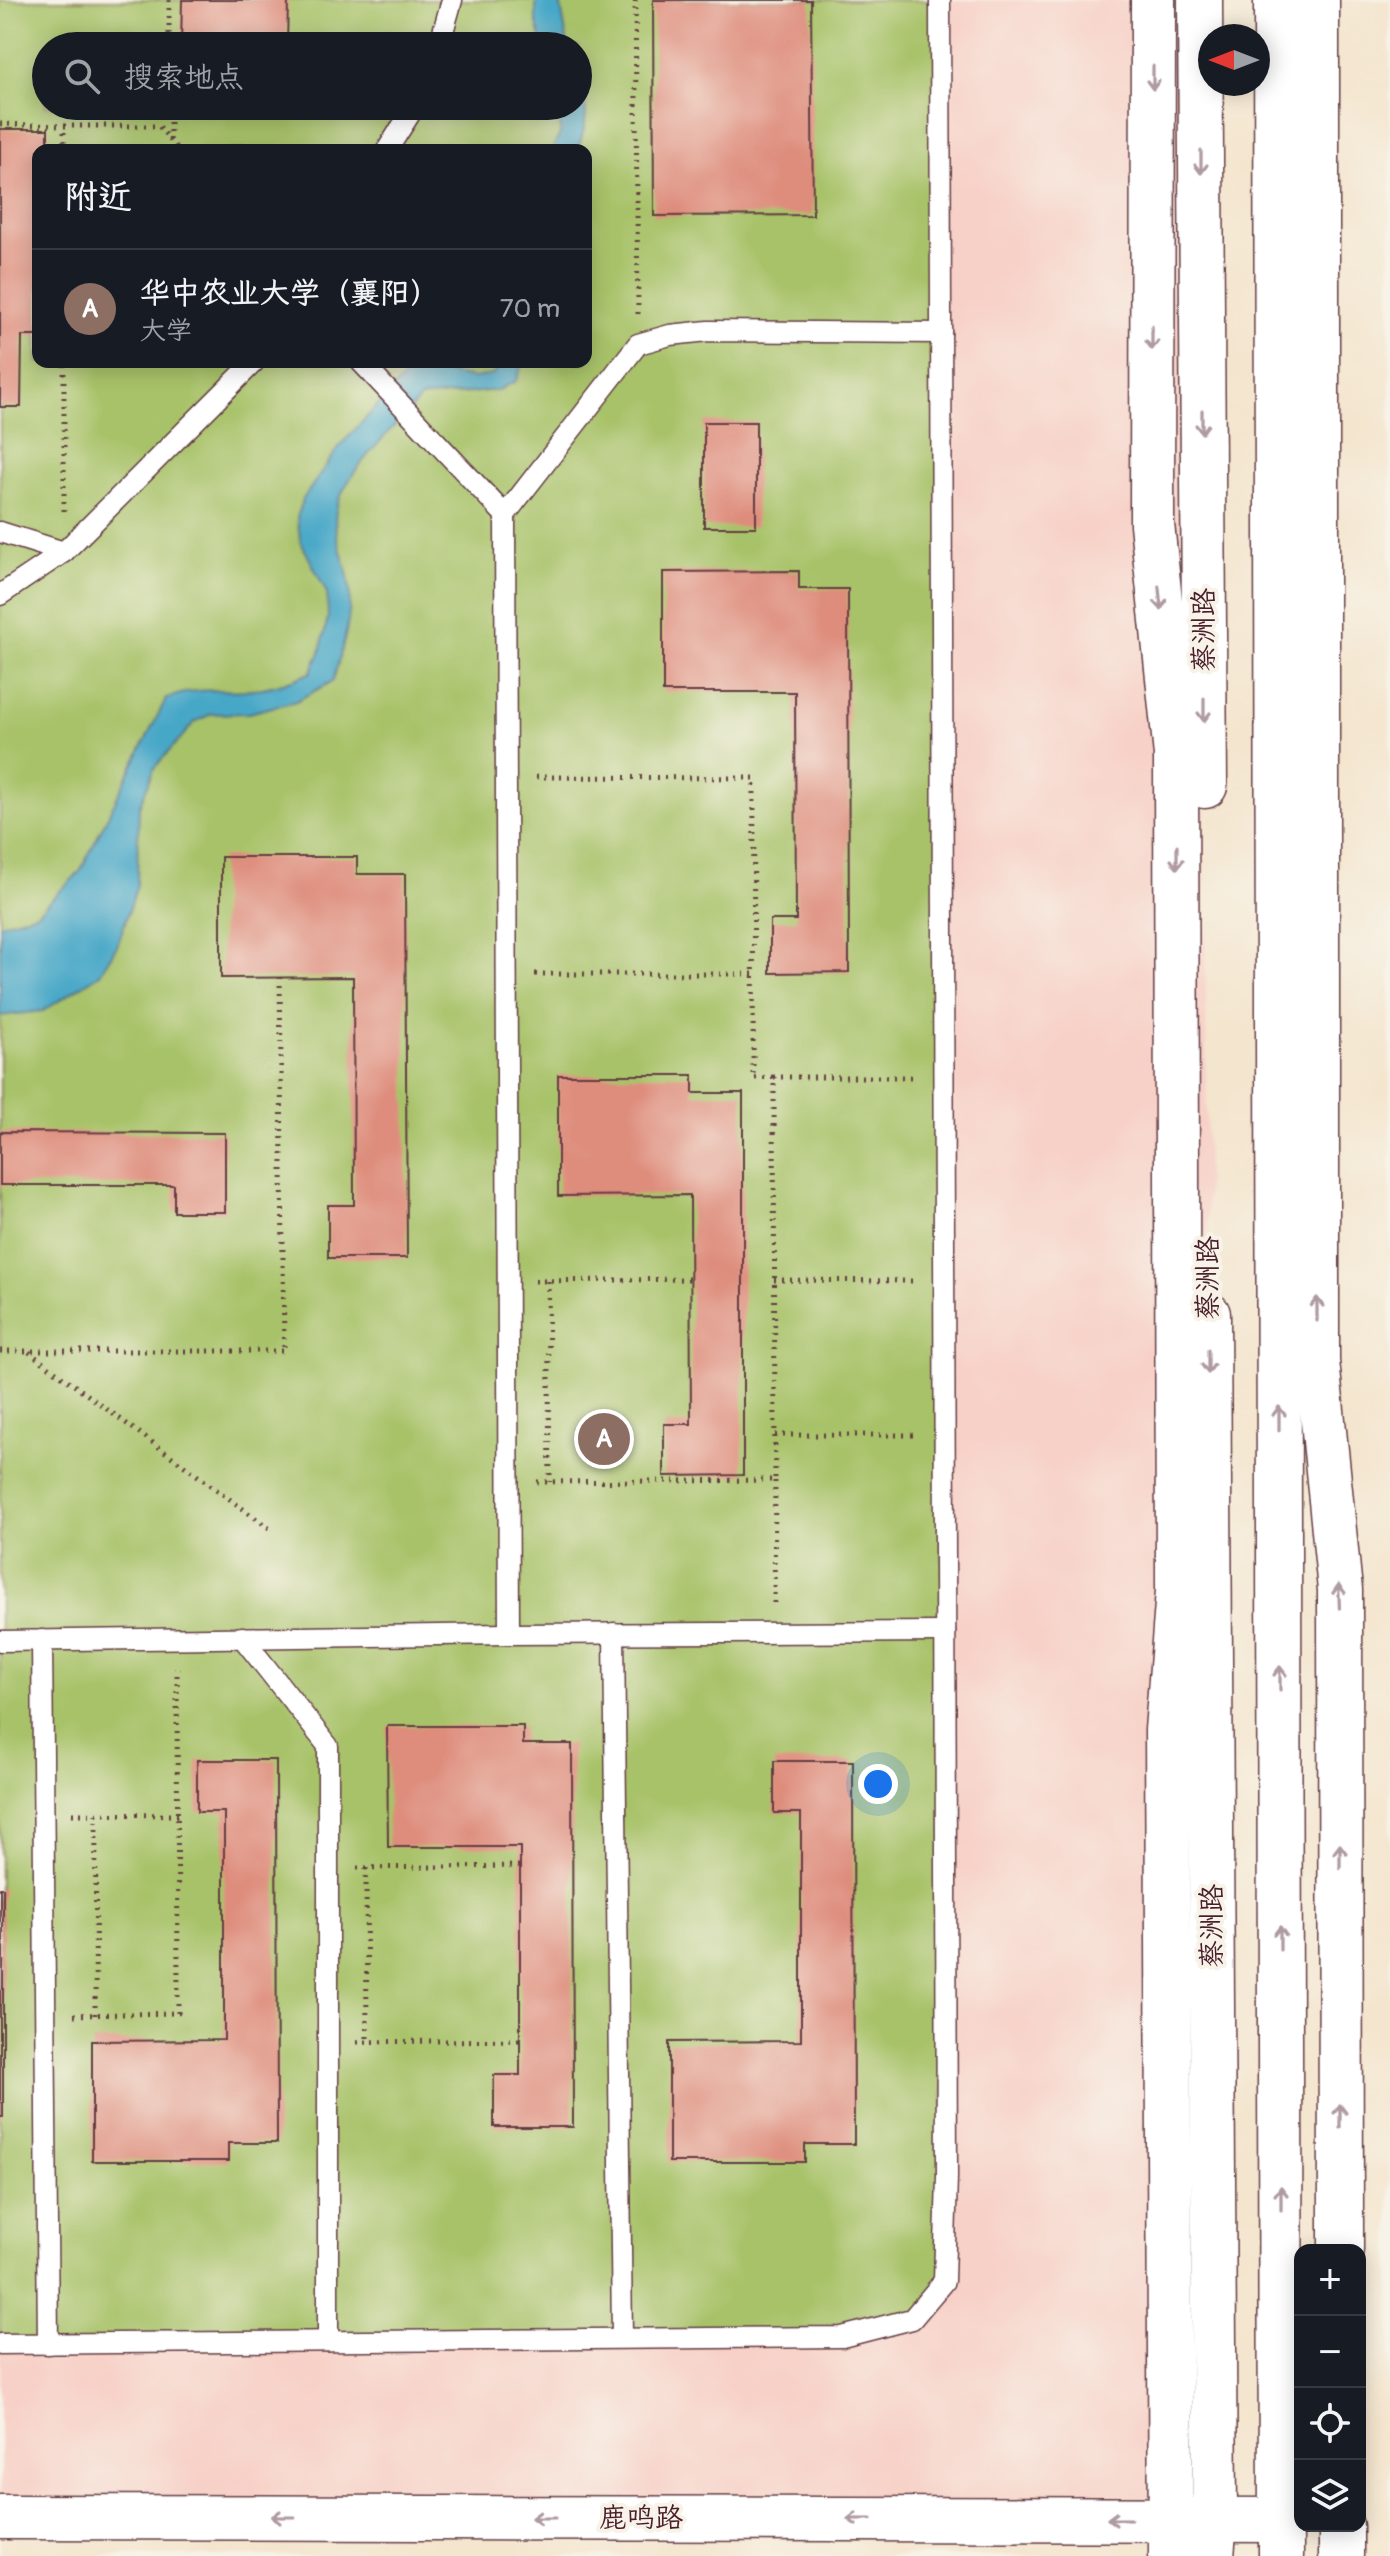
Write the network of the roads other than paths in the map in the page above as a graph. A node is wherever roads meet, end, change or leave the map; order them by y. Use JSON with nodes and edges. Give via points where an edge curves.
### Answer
{"nodes":[{"id":1,"x":452,"y":0,"type":"edge"},
{"id":2,"x":940,"y":0,"type":"edge"},
{"id":3,"x":1153,"y":0,"type":"edge"},
{"id":4,"x":1200,"y":0,"type":"edge"},
{"id":5,"x":1276,"y":0,"type":"edge"},
{"id":6,"x":1317,"y":0,"type":"edge"},
{"id":7,"x":443,"y":32,"type":"edge"},
{"id":8,"x":406,"y":120,"type":"edge"},
{"id":9,"x":391,"y":144,"type":"edge"},
{"id":10,"x":941,"y":333,"type":"junction"},
{"id":11,"x":248,"y":368,"type":"edge"},
{"id":12,"x":367,"y":368,"type":"edge"},
{"id":13,"x":505,"y":515,"type":"junction"},
{"id":14,"x":0,"y":532,"type":"edge"},
{"id":15,"x":64,"y":552,"type":"junction"},
{"id":16,"x":0,"y":595,"type":"edge"},
{"id":17,"x":945,"y":1632,"type":"junction"},
{"id":18,"x":614,"y":1633,"type":"junction"},
{"id":19,"x":509,"y":1634,"type":"junction"},
{"id":20,"x":242,"y":1637,"type":"junction"},
{"id":21,"x":42,"y":1640,"type":"junction"},
{"id":22,"x":0,"y":1641,"type":"edge"},
{"id":23,"x":1341,"y":2244,"type":"edge"},
{"id":24,"x":622,"y":2338,"type":"junction"},
{"id":25,"x":328,"y":2341,"type":"junction"},
{"id":26,"x":0,"y":2344,"type":"edge"},
{"id":27,"x":48,"y":2344,"type":"junction"},
{"id":28,"x":0,"y":2517,"type":"edge"},
{"id":29,"x":1341,"y":2532,"type":"edge"},
{"id":30,"x":1171,"y":2538,"type":"edge"},
{"id":31,"x":1214,"y":2538,"type":"edge"},
{"id":32,"x":1281,"y":2538,"type":"edge"},
{"id":33,"x":1341,"y":2556,"type":"edge"}],
"edges":[{"from":1,"to":7,"type":"lane"},
{"from":2,"to":10,"type":"lane"},
{"from":3,"to":30,"type":"main road","one_way":true,"via":[[1152,524],[1177,771],[1178,1591],[1167,1730]]},
{"from":4,"to":31,"type":"main road","name":"蔡洲路","one_way":true},
{"from":32,"to":5,"type":"main road","one_way":true},
{"from":23,"to":6,"type":"main road","one_way":true,"via":[[1340,1590],[1317,1361]]},
{"from":8,"to":9,"type":"lane"},
{"from":10,"to":13,"type":"lane","via":[[708,331],[638,344]]},
{"from":10,"to":17,"type":"lane"},
{"from":11,"to":15,"type":"lane"},
{"from":12,"to":13,"type":"lane"},
{"from":13,"to":19,"type":"lane"},
{"from":14,"to":15,"type":"lane"},
{"from":15,"to":16,"type":"lane"},
{"from":17,"to":18,"type":"lane"},
{"from":17,"to":24,"type":"lane","via":[[944,2281],[912,2319],[842,2337]]},
{"from":18,"to":19,"type":"lane"},
{"from":18,"to":24,"type":"lane"},
{"from":19,"to":20,"type":"lane"},
{"from":20,"to":21,"type":"lane"},
{"from":20,"to":25,"type":"lane","via":[[328,1746]]},
{"from":21,"to":22,"type":"lane"},
{"from":21,"to":27,"type":"lane"},
{"from":24,"to":25,"type":"lane"},
{"from":25,"to":27,"type":"lane"},
{"from":26,"to":27,"type":"lane"},
{"from":30,"to":28,"type":"main road","name":"鹿鸣路","one_way":true},
{"from":29,"to":33,"type":"main road"},
{"from":30,"to":31,"type":"main road","name":"鹿鸣路"},
{"from":31,"to":32,"type":"main road","name":"鹿鸣路"}]}
